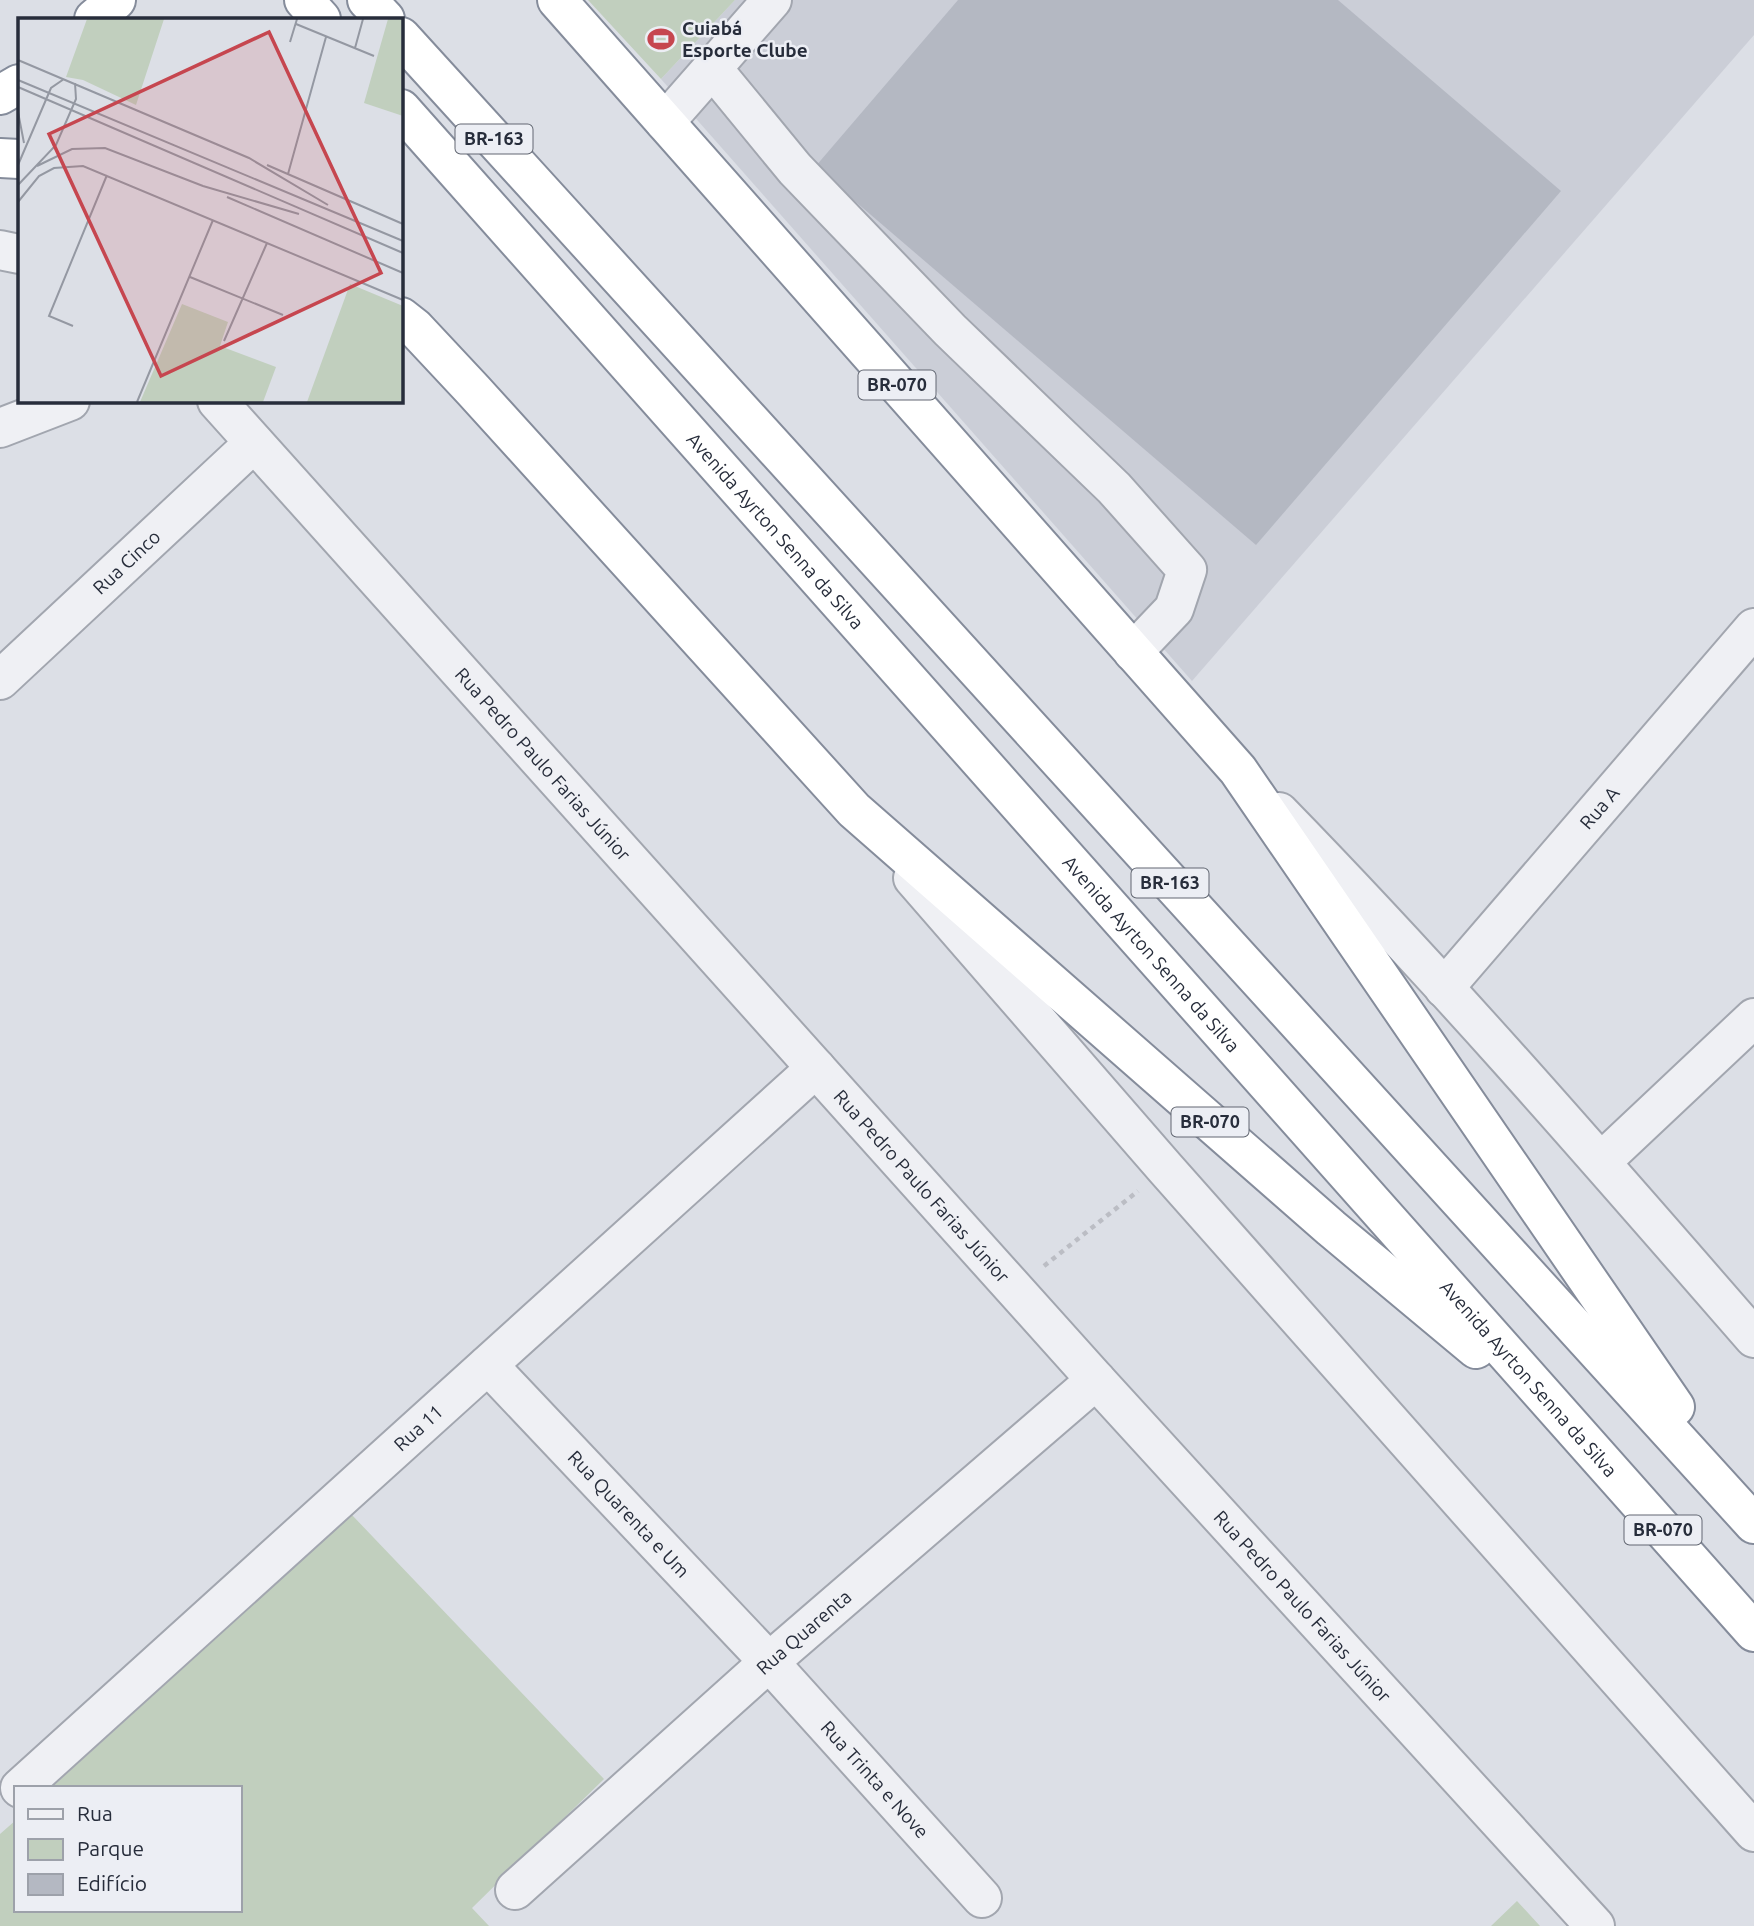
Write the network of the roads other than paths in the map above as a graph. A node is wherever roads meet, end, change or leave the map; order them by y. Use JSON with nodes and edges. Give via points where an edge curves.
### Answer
{"nodes":[{"id":1,"x":116,"y":0,"type":"edge"},
{"id":2,"x":304,"y":0,"type":"edge"},
{"id":3,"x":367,"y":0,"type":"edge"},
{"id":4,"x":557,"y":0,"type":"edge"},
{"id":5,"x":772,"y":0,"type":"edge"},
{"id":6,"x":94,"y":18,"type":"edge"},
{"id":7,"x":320,"y":18,"type":"edge"},
{"id":8,"x":384,"y":18,"type":"edge"},
{"id":9,"x":402,"y":38,"type":"edge"},
{"id":10,"x":712,"y":68,"type":"junction"},
{"id":11,"x":18,"y":85,"type":"edge"},
{"id":12,"x":0,"y":95,"type":"edge"},
{"id":13,"x":402,"y":110,"type":"edge"},
{"id":14,"x":665,"y":122,"type":"junction"},
{"id":15,"x":0,"y":158,"type":"edge"},
{"id":16,"x":18,"y":159,"type":"edge"},
{"id":17,"x":0,"y":250,"type":"edge"},
{"id":18,"x":18,"y":254,"type":"edge"},
{"id":19,"x":402,"y":318,"type":"edge"},
{"id":20,"x":67,"y":402,"type":"edge"},
{"id":21,"x":218,"y":402,"type":"edge"},
{"id":22,"x":0,"y":428,"type":"edge"},
{"id":23,"x":254,"y":443,"type":"junction"},
{"id":24,"x":1754,"y":628,"type":"edge"},
{"id":25,"x":1133,"y":652,"type":"junction"},
{"id":26,"x":0,"y":680,"type":"edge"},
{"id":27,"x":1238,"y":770,"type":"junction"},
{"id":28,"x":854,"y":810,"type":"junction"},
{"id":29,"x":1444,"y":988,"type":"junction"},
{"id":30,"x":1754,"y":1018,"type":"edge"},
{"id":31,"x":816,"y":1068,"type":"junction"},
{"id":32,"x":1601,"y":1161,"type":"junction"},
{"id":33,"x":1754,"y":1338,"type":"edge"},
{"id":34,"x":488,"y":1365,"type":"junction"},
{"id":35,"x":1096,"y":1380,"type":"junction"},
{"id":36,"x":1572,"y":1428,"type":"junction"},
{"id":37,"x":1754,"y":1523,"type":"edge"},
{"id":38,"x":1754,"y":1632,"type":"edge"},
{"id":39,"x":769,"y":1662,"type":"junction"},
{"id":40,"x":22,"y":1786,"type":"edge"},
{"id":41,"x":14,"y":1793,"type":"edge"},
{"id":42,"x":0,"y":1805,"type":"edge"},
{"id":43,"x":1754,"y":1832,"type":"edge"},
{"id":44,"x":515,"y":1890,"type":"dead end"},
{"id":45,"x":982,"y":1898,"type":"dead end"},
{"id":46,"x":1595,"y":1926,"type":"edge"}],
"edges":[{"from":1,"to":6,"type":"highway"},
{"from":2,"to":7,"type":"highway"},
{"from":3,"to":8,"type":"highway"},
{"from":4,"to":14,"type":"highway","number":"BR-070"},
{"from":5,"to":10,"type":"street"},
{"from":9,"to":37,"type":"highway","number":"BR-163"},
{"from":10,"to":14,"type":"street"},
{"from":10,"to":25,"type":"street","via":[[795,169],[950,330],[1114,488],[1187,569],[1174,609]]},
{"from":11,"to":12,"type":"highway"},
{"from":13,"to":36,"type":"highway","name":"Avenida Ayrton Senna da Silva","number":"BR-163"},
{"from":14,"to":25,"type":"highway","number":"BR-070"},
{"from":15,"to":16,"type":"highway"},
{"from":17,"to":18,"type":"street"},
{"from":19,"to":28,"type":"highway","number":"BR-070"},
{"from":20,"to":22,"type":"street"},
{"from":21,"to":23,"type":"street","name":"Rua Pedro Paulo Farias Júnior"},
{"from":23,"to":26,"type":"street","name":"Rua Cinco"},
{"from":23,"to":31,"type":"street","name":"Rua Pedro Paulo Farias Júnior"},
{"from":24,"to":29,"type":"street","name":"Rua A"},
{"from":25,"to":27,"type":"highway","number":"BR-070"},
{"from":27,"to":29,"type":"street"},
{"from":27,"to":37,"type":"highway","number":"BR-070"},
{"from":28,"to":36,"type":"highway","number":"BR-070","via":[[1320,1219]]},
{"from":28,"to":43,"type":"street"},
{"from":29,"to":32,"type":"street"},
{"from":30,"to":32,"type":"street"},
{"from":31,"to":34,"type":"street","name":"Rua 11"},
{"from":31,"to":35,"type":"street","name":"Rua Pedro Paulo Farias Júnior"},
{"from":32,"to":33,"type":"street"},
{"from":34,"to":39,"type":"street","name":"Rua Quarenta e Um"},
{"from":34,"to":40,"type":"street","name":"Rua 11"},
{"from":35,"to":39,"type":"street","name":"Rua Quarenta"},
{"from":35,"to":46,"type":"street","name":"Rua Pedro Paulo Farias Júnior"},
{"from":36,"to":38,"type":"highway","name":"Avenida Ayrton Senna da Silva","number":"BR-070"},
{"from":39,"to":44,"type":"street","name":"Rua Quarenta"},
{"from":39,"to":45,"type":"street","name":"Rua Trinta e Nove"},
{"from":41,"to":42,"type":"street","name":"Rua 11"}]}
